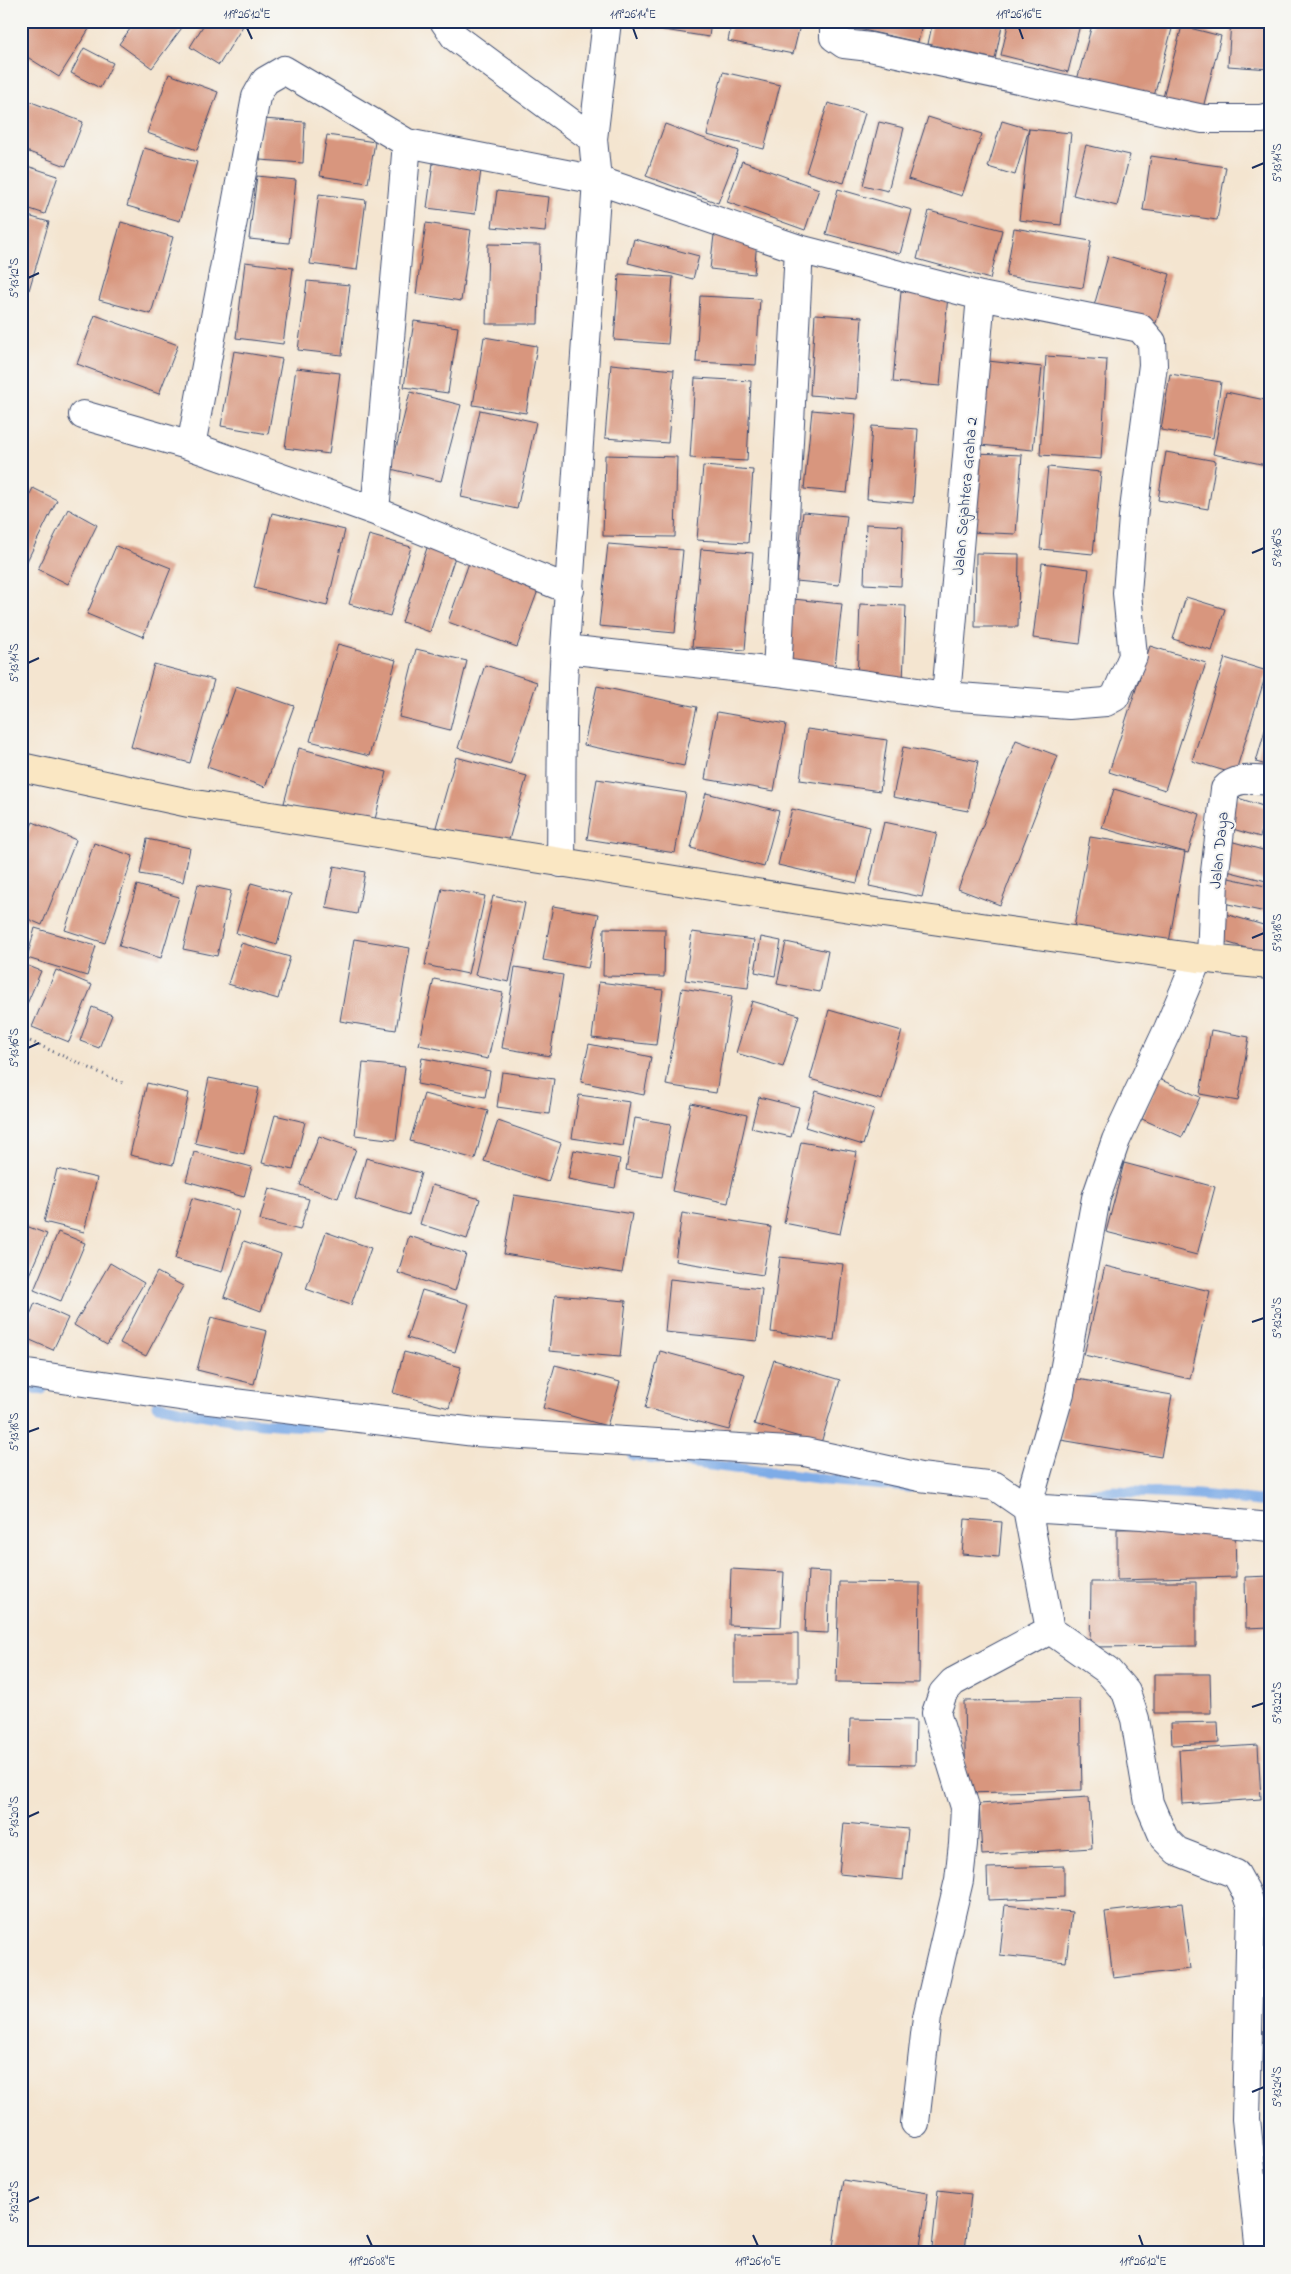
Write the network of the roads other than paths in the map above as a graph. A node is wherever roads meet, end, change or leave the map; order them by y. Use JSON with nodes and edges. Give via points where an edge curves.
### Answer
{"nodes":[{"id":1,"x":444,"y":21,"type":"edge"},
{"id":2,"x":607,"y":21,"type":"edge"},
{"id":3,"x":834,"y":21,"type":"edge"},
{"id":4,"x":1270,"y":117,"type":"edge"},
{"id":5,"x":593,"y":139,"type":"junction"},
{"id":6,"x":407,"y":143,"type":"junction"},
{"id":7,"x":597,"y":180,"type":"junction"},
{"id":8,"x":799,"y":249,"type":"junction"},
{"id":9,"x":981,"y":296,"type":"junction"},
{"id":10,"x":83,"y":416,"type":"dead end"},
{"id":11,"x":191,"y":446,"type":"junction"},
{"id":12,"x":375,"y":511,"type":"junction"},
{"id":13,"x":570,"y":590,"type":"junction"},
{"id":14,"x":565,"y":649,"type":"junction"},
{"id":15,"x":777,"y":672,"type":"junction"},
{"id":16,"x":946,"y":696,"type":"junction"},
{"id":17,"x":21,"y":767,"type":"edge"},
{"id":18,"x":1270,"y":781,"type":"edge"},
{"id":19,"x":560,"y":863,"type":"junction"},
{"id":20,"x":1204,"y":959,"type":"junction"},
{"id":21,"x":1270,"y":965,"type":"edge"},
{"id":22,"x":21,"y":1373,"type":"edge"},
{"id":23,"x":1027,"y":1508,"type":"junction"},
{"id":24,"x":1270,"y":1527,"type":"edge"},
{"id":25,"x":1050,"y":1630,"type":"junction"},
{"id":26,"x":915,"y":2123,"type":"dead end"},
{"id":27,"x":1260,"y":2253,"type":"edge"}],
"edges":[{"from":1,"to":5,"type":"street","via":[[455,38]]},
{"from":2,"to":5,"type":"street"},
{"from":3,"to":4,"type":"street","via":[[834,37],[844,44],[1203,119],[1261,120]]},
{"from":5,"to":7,"type":"street"},
{"from":6,"to":7,"type":"street"},
{"from":6,"to":11,"type":"street","via":[[284,70],[265,81],[256,97]]},
{"from":6,"to":12,"type":"street"},
{"from":7,"to":8,"type":"street"},
{"from":7,"to":13,"type":"street"},
{"from":8,"to":9,"type":"street"},
{"from":8,"to":15,"type":"street"},
{"from":9,"to":16,"type":"street","name":"Jalan Sejahtera Graha 2"},
{"from":9,"to":16,"type":"street","via":[[1140,328],[1152,342],[1154,365],[1133,517],[1127,594],[1133,656],[1115,697],[1106,702],[1069,705]]},
{"from":10,"to":11,"type":"street"},
{"from":11,"to":12,"type":"street"},
{"from":12,"to":13,"type":"street"},
{"from":13,"to":14,"type":"street"},
{"from":14,"to":15,"type":"street"},
{"from":14,"to":19,"type":"street"},
{"from":15,"to":16,"type":"street"},
{"from":17,"to":19,"type":"street","via":[[189,803]]},
{"from":18,"to":20,"type":"street","name":"Jalan Daya","via":[[1246,779],[1231,782],[1225,789]]},
{"from":19,"to":20,"type":"street"},
{"from":20,"to":21,"type":"street"},
{"from":20,"to":23,"type":"street","via":[[1116,1140],[1096,1198],[1060,1393]]},
{"from":22,"to":23,"type":"street","via":[[192,1398],[475,1432],[805,1452],[920,1477],[995,1486]]},
{"from":23,"to":24,"type":"street"},
{"from":23,"to":25,"type":"street"},
{"from":25,"to":26,"type":"street","via":[[952,1682],[943,1693],[936,1713],[965,1807],[959,1880],[927,2017]]},
{"from":25,"to":27,"type":"street","via":[[1107,1670],[1126,1692],[1135,1719],[1149,1803],[1164,1838],[1177,1851],[1236,1874],[1246,1892],[1251,1907],[1246,2119]]}]}
